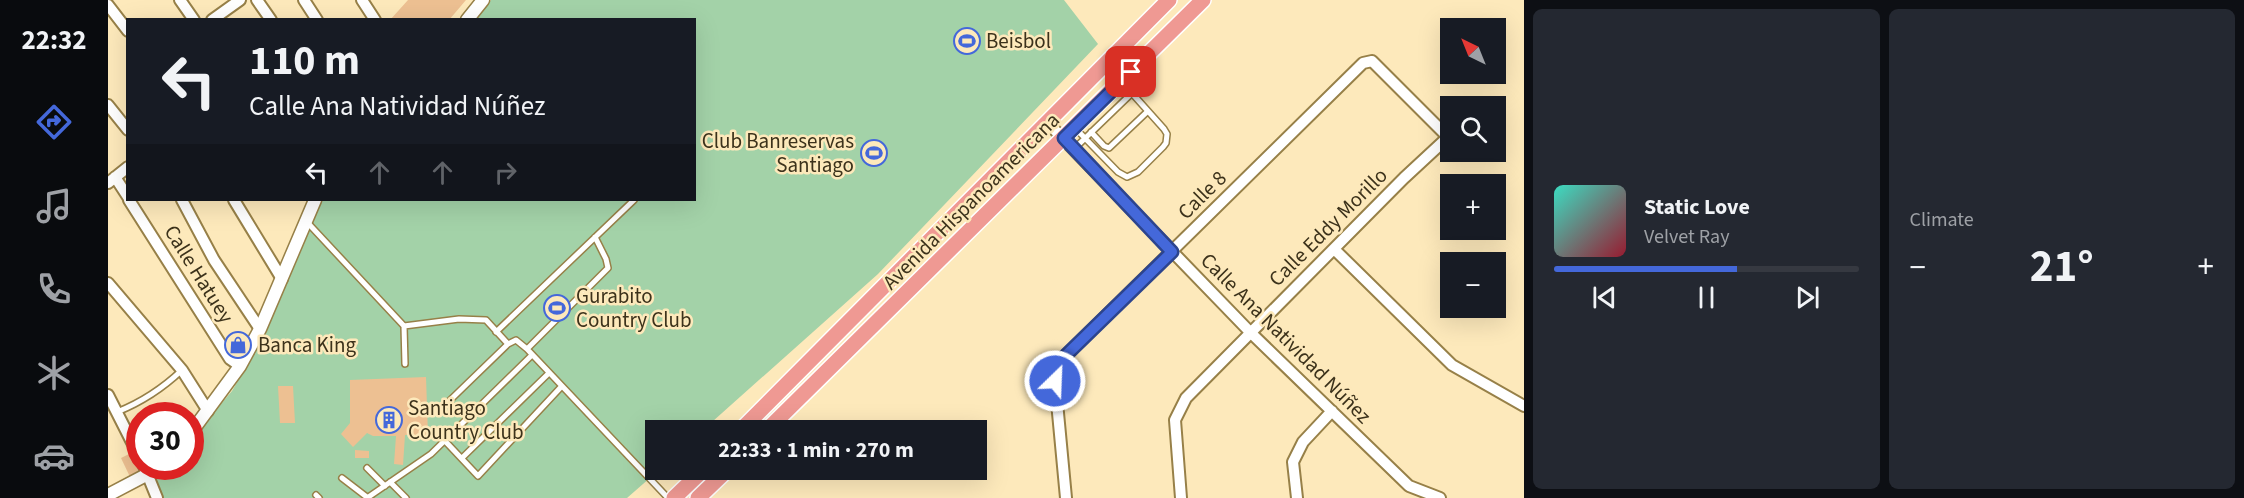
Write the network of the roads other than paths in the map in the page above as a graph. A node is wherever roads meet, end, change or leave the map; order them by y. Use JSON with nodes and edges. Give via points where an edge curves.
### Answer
{"nodes":[{"id":1,"x":180,"y":0,"type":"edge"},
{"id":2,"x":240,"y":0,"type":"edge"},
{"id":3,"x":257,"y":0,"type":"edge"},
{"id":4,"x":304,"y":0,"type":"edge"},
{"id":5,"x":362,"y":0,"type":"edge"},
{"id":6,"x":1169,"y":0,"type":"edge"},
{"id":7,"x":1203,"y":0,"type":"edge"},
{"id":8,"x":478,"y":2,"type":"edge"},
{"id":9,"x":110,"y":12,"type":"edge"},
{"id":10,"x":193,"y":18,"type":"edge"},
{"id":11,"x":215,"y":18,"type":"edge"},
{"id":12,"x":270,"y":18,"type":"edge"},
{"id":13,"x":316,"y":18,"type":"edge"},
{"id":14,"x":374,"y":18,"type":"edge"},
{"id":15,"x":468,"y":18,"type":"edge"},
{"id":16,"x":126,"y":29,"type":"edge"},
{"id":17,"x":1121,"y":82,"type":"junction"},
{"id":18,"x":1132,"y":93,"type":"junction"},
{"id":19,"x":108,"y":105,"type":"edge"},
{"id":20,"x":1148,"y":111,"type":"junction"},
{"id":21,"x":1047,"y":122,"type":"junction"},
{"id":22,"x":126,"y":128,"type":"edge"},
{"id":23,"x":1440,"y":129,"type":"edge"},
{"id":24,"x":1091,"y":132,"type":"junction"},
{"id":25,"x":1075,"y":138,"type":"junction"},
{"id":26,"x":1440,"y":145,"type":"edge"},
{"id":27,"x":126,"y":169,"type":"edge"},
{"id":28,"x":111,"y":180,"type":"edge"},
{"id":29,"x":126,"y":196,"type":"edge"},
{"id":30,"x":130,"y":201,"type":"edge"},
{"id":31,"x":183,"y":201,"type":"edge"},
{"id":32,"x":235,"y":201,"type":"edge"},
{"id":33,"x":315,"y":201,"type":"edge"},
{"id":34,"x":633,"y":201,"type":"edge"},
{"id":35,"x":305,"y":221,"type":"junction"},
{"id":36,"x":595,"y":237,"type":"junction"},
{"id":37,"x":1334,"y":249,"type":"junction"},
{"id":38,"x":1172,"y":252,"type":"junction"},
{"id":39,"x":282,"y":279,"type":"junction"},
{"id":40,"x":108,"y":283,"type":"edge"},
{"id":41,"x":404,"y":326,"type":"junction"},
{"id":42,"x":260,"y":329,"type":"junction"},
{"id":43,"x":496,"y":332,"type":"junction"},
{"id":44,"x":1251,"y":333,"type":"junction"},
{"id":45,"x":508,"y":344,"type":"junction"},
{"id":46,"x":527,"y":349,"type":"junction"},
{"id":47,"x":532,"y":355,"type":"junction"},
{"id":48,"x":405,"y":364,"type":"dead end"},
{"id":49,"x":240,"y":366,"type":"junction"},
{"id":50,"x":182,"y":370,"type":"junction"},
{"id":51,"x":549,"y":373,"type":"junction"},
{"id":52,"x":561,"y":387,"type":"junction"},
{"id":53,"x":108,"y":395,"type":"edge"},
{"id":54,"x":1524,"y":406,"type":"edge"},
{"id":55,"x":442,"y":408,"type":"dead end"},
{"id":56,"x":208,"y":411,"type":"junction"},
{"id":57,"x":1332,"y":411,"type":"junction"},
{"id":58,"x":117,"y":412,"type":"junction"},
{"id":59,"x":204,"y":416,"type":"edge"},
{"id":60,"x":751,"y":420,"type":"edge"},
{"id":61,"x":778,"y":420,"type":"edge"},
{"id":62,"x":126,"y":430,"type":"edge"},
{"id":63,"x":446,"y":441,"type":"junction"},
{"id":64,"x":462,"y":458,"type":"junction"},
{"id":65,"x":367,"y":468,"type":"dead end"},
{"id":66,"x":342,"y":478,"type":"dead end"},
{"id":67,"x":132,"y":480,"type":"edge"},
{"id":68,"x":153,"y":480,"type":"edge"},
{"id":69,"x":693,"y":480,"type":"edge"},
{"id":70,"x":717,"y":480,"type":"edge"},
{"id":71,"x":388,"y":484,"type":"junction"},
{"id":72,"x":1408,"y":486,"type":"junction"},
{"id":73,"x":108,"y":495,"type":"edge"},
{"id":74,"x":157,"y":498,"type":"edge"},
{"id":75,"x":368,"y":498,"type":"edge"},
{"id":76,"x":406,"y":498,"type":"edge"},
{"id":77,"x":668,"y":498,"type":"edge"},
{"id":78,"x":675,"y":498,"type":"edge"},
{"id":79,"x":698,"y":498,"type":"edge"},
{"id":80,"x":1066,"y":498,"type":"edge"},
{"id":81,"x":1181,"y":498,"type":"edge"},
{"id":82,"x":1297,"y":498,"type":"edge"},
{"id":83,"x":1410,"y":498,"type":"edge"},
{"id":84,"x":1440,"y":498,"type":"edge"}],
"edges":[{"from":1,"to":10,"type":"street"},
{"from":2,"to":11,"type":"street"},
{"from":3,"to":12,"type":"street"},
{"from":4,"to":13,"type":"street"},
{"from":5,"to":14,"type":"street"},
{"from":6,"to":21,"type":"main road","name":"Avenida Hispanoamericana"},
{"from":7,"to":17,"type":"main road","name":"Avenida Hispanoamericana"},
{"from":8,"to":15,"type":"street"},
{"from":9,"to":16,"type":"street"},
{"from":17,"to":18,"type":"lane"},
{"from":17,"to":25,"type":"main road","name":"Avenida Hispanoamericana"},
{"from":18,"to":20,"type":"lane"},
{"from":18,"to":24,"type":"lane"},
{"from":19,"to":22,"type":"street"},
{"from":20,"to":24,"type":"lane","via":[[1109,148]]},
{"from":20,"to":25,"type":"lane","via":[[1167,134],[1166,143],[1132,176],[1123,176]]},
{"from":21,"to":25,"type":"street","name":"Calle Ana Natividad Núñez"},
{"from":21,"to":60,"type":"main road","name":"Avenida Hispanoamericana"},
{"from":23,"to":38,"type":"street","name":"Calle 8","via":[[1368,60]]},
{"from":24,"to":25,"type":"lane"},
{"from":25,"to":38,"type":"street","name":"Calle Ana Natividad Núñez"},
{"from":25,"to":61,"type":"main road","name":"Avenida Hispanoamericana"},
{"from":26,"to":37,"type":"street","name":"Calle Eddy Morillo"},
{"from":27,"to":28,"type":"street"},
{"from":28,"to":29,"type":"street","name":"Calle Hatuey"},
{"from":30,"to":49,"type":"street","name":"Calle Hatuey","via":[[230,358]]},
{"from":31,"to":42,"type":"street","via":[[214,260]]},
{"from":32,"to":39,"type":"street"},
{"from":33,"to":35,"type":"street"},
{"from":34,"to":36,"type":"lane"},
{"from":35,"to":39,"type":"street"},
{"from":35,"to":41,"type":"lane"},
{"from":36,"to":43,"type":"lane"},
{"from":36,"to":46,"type":"lane","via":[[608,268]]},
{"from":37,"to":44,"type":"street","name":"Calle Eddy Morillo"},
{"from":37,"to":54,"type":"street","via":[[1452,365]]},
{"from":38,"to":44,"type":"street","name":"Calle Ana Natividad Núñez"},
{"from":38,"to":80,"type":"street","name":"Calle 8","via":[[1056,369]]},
{"from":39,"to":42,"type":"street"},
{"from":40,"to":50,"type":"street"},
{"from":41,"to":43,"type":"lane","via":[[459,318],[486,320]]},
{"from":41,"to":48,"type":"lane"},
{"from":42,"to":49,"type":"street"},
{"from":43,"to":45,"type":"lane"},
{"from":44,"to":57,"type":"street","name":"Calle Ana Natividad Núñez"},
{"from":44,"to":81,"type":"street","name":"Calle Eddy Morillo","via":[[1179,408],[1175,420]]},
{"from":45,"to":46,"type":"lane","via":[[516,340]]},
{"from":45,"to":55,"type":"lane"},
{"from":46,"to":47,"type":"lane"},
{"from":47,"to":51,"type":"lane"},
{"from":47,"to":63,"type":"lane"},
{"from":49,"to":56,"type":"street"},
{"from":50,"to":56,"type":"street"},
{"from":50,"to":58,"type":"lane","via":[[163,388]]},
{"from":51,"to":52,"type":"lane"},
{"from":51,"to":64,"type":"lane"},
{"from":52,"to":64,"type":"lane","via":[[478,476]]},
{"from":52,"to":77,"type":"lane"},
{"from":53,"to":58,"type":"street"},
{"from":56,"to":59,"type":"street"},
{"from":57,"to":72,"type":"street","name":"Calle Ana Natividad Núñez"},
{"from":57,"to":82,"type":"street","via":[[1304,442],[1293,462]]},
{"from":58,"to":62,"type":"street"},
{"from":63,"to":64,"type":"lane"},
{"from":63,"to":71,"type":"lane"},
{"from":65,"to":71,"type":"lane"},
{"from":66,"to":75,"type":"lane"},
{"from":67,"to":73,"type":"street"},
{"from":68,"to":74,"type":"street"},
{"from":69,"to":78,"type":"main road"},
{"from":70,"to":79,"type":"main road"},
{"from":71,"to":75,"type":"lane"},
{"from":71,"to":76,"type":"lane"},
{"from":72,"to":83,"type":"street"},
{"from":72,"to":84,"type":"street","name":"Calle Ana Natividad Núñez"}]}
